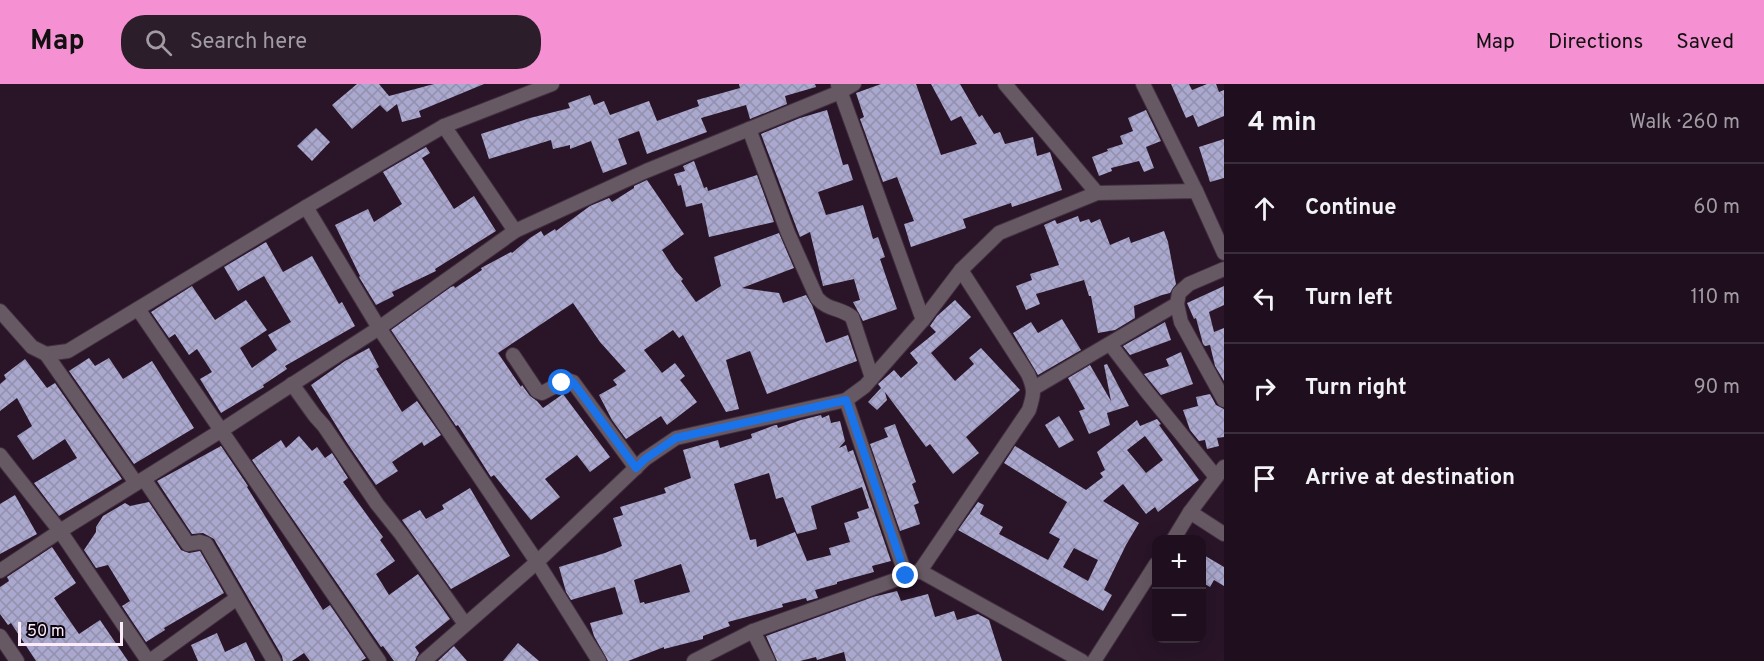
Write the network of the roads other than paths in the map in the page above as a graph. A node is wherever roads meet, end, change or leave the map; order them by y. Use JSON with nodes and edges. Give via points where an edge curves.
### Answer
{"nodes":[{"id":1,"x":552,"y":84,"type":"edge"},
{"id":2,"x":854,"y":84,"type":"edge"},
{"id":3,"x":1005,"y":84,"type":"edge"},
{"id":4,"x":1143,"y":84,"type":"edge"},
{"id":5,"x":839,"y":88,"type":"edge"},
{"id":6,"x":444,"y":126,"type":"junction"},
{"id":7,"x":749,"y":129,"type":"junction"},
{"id":8,"x":1197,"y":191,"type":"junction"},
{"id":9,"x":1096,"y":193,"type":"junction"},
{"id":10,"x":306,"y":207,"type":"junction"},
{"id":11,"x":515,"y":231,"type":"junction"},
{"id":12,"x":1224,"y":253,"type":"edge"},
{"id":13,"x":1224,"y":268,"type":"edge"},
{"id":14,"x":961,"y":270,"type":"junction"},
{"id":15,"x":1177,"y":304,"type":"junction"},
{"id":16,"x":138,"y":309,"type":"junction"},
{"id":17,"x":0,"y":311,"type":"edge"},
{"id":18,"x":923,"y":320,"type":"junction"},
{"id":19,"x":379,"y":328,"type":"junction"},
{"id":20,"x":1110,"y":344,"type":"junction"},
{"id":21,"x":46,"y":354,"type":"junction"},
{"id":22,"x":513,"y":355,"type":"dead end"},
{"id":23,"x":873,"y":378,"type":"junction"},
{"id":24,"x":292,"y":384,"type":"junction"},
{"id":25,"x":1034,"y":388,"type":"junction"},
{"id":26,"x":846,"y":400,"type":"junction"},
{"id":27,"x":1224,"y":400,"type":"edge"},
{"id":28,"x":222,"y":430,"type":"junction"},
{"id":29,"x":0,"y":455,"type":"edge"},
{"id":30,"x":636,"y":468,"type":"junction"},
{"id":31,"x":1220,"y":472,"type":"edge"},
{"id":32,"x":140,"y":481,"type":"junction"},
{"id":33,"x":1190,"y":512,"type":"junction"},
{"id":34,"x":60,"y":531,"type":"junction"},
{"id":35,"x":1224,"y":534,"type":"edge"},
{"id":36,"x":1176,"y":535,"type":"edge"},
{"id":37,"x":537,"y":562,"type":"junction"},
{"id":38,"x":1152,"y":570,"type":"edge"},
{"id":39,"x":0,"y":571,"type":"edge"},
{"id":40,"x":913,"y":573,"type":"junction"},
{"id":41,"x":237,"y":598,"type":"junction"},
{"id":42,"x":465,"y":624,"type":"junction"},
{"id":43,"x":753,"y":631,"type":"junction"},
{"id":44,"x":0,"y":636,"type":"edge"},
{"id":45,"x":17,"y":661,"type":"edge"},
{"id":46,"x":149,"y":661,"type":"edge"},
{"id":47,"x":274,"y":661,"type":"edge"},
{"id":48,"x":379,"y":661,"type":"edge"},
{"id":49,"x":424,"y":661,"type":"edge"},
{"id":50,"x":599,"y":661,"type":"edge"},
{"id":51,"x":694,"y":661,"type":"edge"},
{"id":52,"x":768,"y":661,"type":"edge"},
{"id":53,"x":1082,"y":661,"type":"edge"},
{"id":54,"x":1094,"y":661,"type":"edge"}],
"edges":[{"from":1,"to":6,"type":"street"},
{"from":2,"to":5,"type":"street"},
{"from":3,"to":9,"type":"street"},
{"from":4,"to":8,"type":"street"},
{"from":5,"to":7,"type":"street"},
{"from":5,"to":18,"type":"street"},
{"from":6,"to":10,"type":"street"},
{"from":6,"to":11,"type":"street"},
{"from":7,"to":11,"type":"street"},
{"from":7,"to":23,"type":"street","via":[[817,298],[823,305],[852,317]]},
{"from":8,"to":9,"type":"street"},
{"from":8,"to":12,"type":"street"},
{"from":9,"to":14,"type":"street","via":[[999,233]]},
{"from":10,"to":16,"type":"street"},
{"from":10,"to":19,"type":"street"},
{"from":11,"to":19,"type":"street"},
{"from":13,"to":15,"type":"street","via":[[1189,285],[1179,293]]},
{"from":14,"to":18,"type":"street"},
{"from":14,"to":25,"type":"street"},
{"from":15,"to":20,"type":"street"},
{"from":15,"to":27,"type":"street","via":[[1181,322]]},
{"from":16,"to":21,"type":"street","via":[[69,351]]},
{"from":16,"to":28,"type":"street"},
{"from":17,"to":21,"type":"street","via":[[32,347]]},
{"from":18,"to":23,"type":"street"},
{"from":19,"to":24,"type":"street"},
{"from":19,"to":37,"type":"street"},
{"from":20,"to":25,"type":"street"},
{"from":20,"to":31,"type":"street","via":[[1147,392]]},
{"from":21,"to":32,"type":"street"},
{"from":22,"to":30,"type":"street","via":[[537,391],[542,393],[567,380],[573,382]]},
{"from":23,"to":26,"type":"street"},
{"from":24,"to":28,"type":"street"},
{"from":24,"to":42,"type":"street"},
{"from":25,"to":40,"type":"street","via":[[1029,410]]},
{"from":26,"to":30,"type":"street","via":[[676,438]]},
{"from":26,"to":40,"type":"street"},
{"from":28,"to":32,"type":"street"},
{"from":28,"to":48,"type":"street"},
{"from":29,"to":34,"type":"street"},
{"from":30,"to":37,"type":"street"},
{"from":31,"to":33,"type":"street"},
{"from":32,"to":34,"type":"street"},
{"from":32,"to":41,"type":"street","via":[[189,544],[206,544]]},
{"from":33,"to":35,"type":"street"},
{"from":33,"to":36,"type":"street"},
{"from":34,"to":39,"type":"street"},
{"from":34,"to":46,"type":"street"},
{"from":37,"to":42,"type":"street"},
{"from":37,"to":50,"type":"street"},
{"from":38,"to":54,"type":"street"},
{"from":40,"to":43,"type":"street"},
{"from":40,"to":53,"type":"street"},
{"from":41,"to":46,"type":"street"},
{"from":41,"to":47,"type":"street"},
{"from":42,"to":49,"type":"street"},
{"from":43,"to":51,"type":"street"},
{"from":43,"to":52,"type":"street"},
{"from":44,"to":45,"type":"street"}]}
